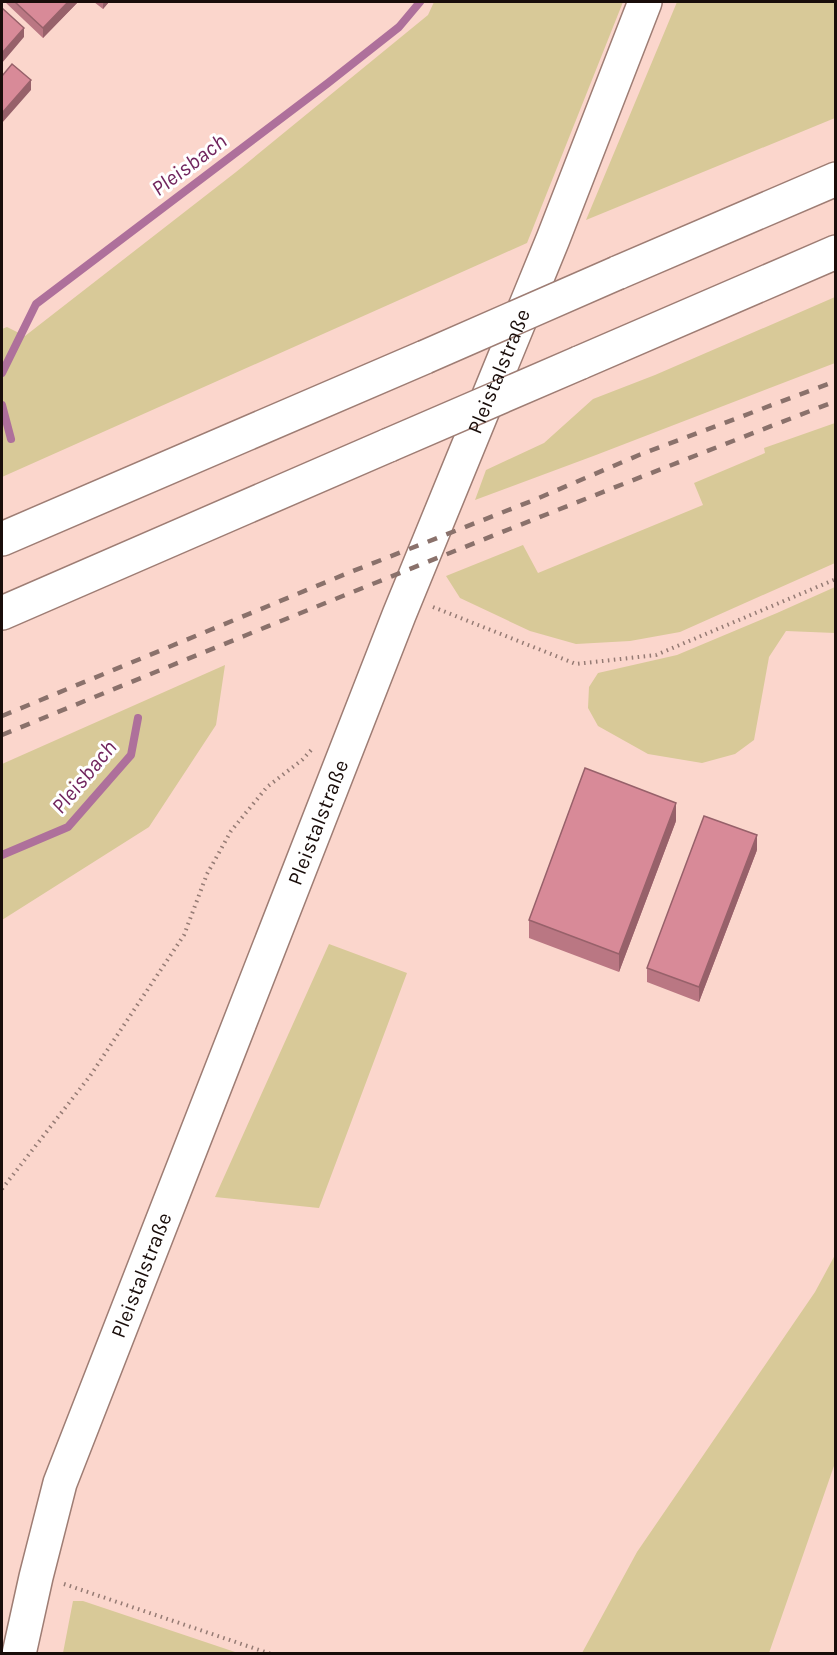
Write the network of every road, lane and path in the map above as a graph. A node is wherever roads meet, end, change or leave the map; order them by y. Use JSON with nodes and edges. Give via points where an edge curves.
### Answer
{"nodes":[{"id":1,"x":645,"y":2,"type":"edge"},
{"id":2,"x":836,"y":179,"type":"edge"},
{"id":3,"x":836,"y":252,"type":"edge"},
{"id":4,"x":2,"y":539,"type":"edge"},
{"id":5,"x":836,"y":579,"type":"edge"},
{"id":6,"x":2,"y":613,"type":"edge"},
{"id":7,"x":399,"y":615,"type":"junction"},
{"id":8,"x":315,"y":746,"type":"dead end"},
{"id":9,"x":2,"y":1190,"type":"edge"},
{"id":10,"x":36,"y":1577,"type":"junction"},
{"id":11,"x":19,"y":1653,"type":"edge"},
{"id":12,"x":271,"y":1653,"type":"edge"}],
"edges":[{"from":1,"to":7,"type":"main road","name":"Pleistalstraße"},
{"from":2,"to":4,"type":"main road","bridge":true},
{"from":3,"to":6,"type":"main road","bridge":true},
{"from":5,"to":7,"type":"path","via":[[656,655],[576,664],[430,605]]},
{"from":7,"to":10,"type":"main road","name":"Pleistalstraße","via":[[60,1483]]},
{"from":8,"to":9,"type":"path","via":[[267,787],[231,831],[207,874],[184,936],[90,1076]]},
{"from":10,"to":11,"type":"main road","name":"Pleistalstraße"},
{"from":10,"to":12,"type":"path"}]}
